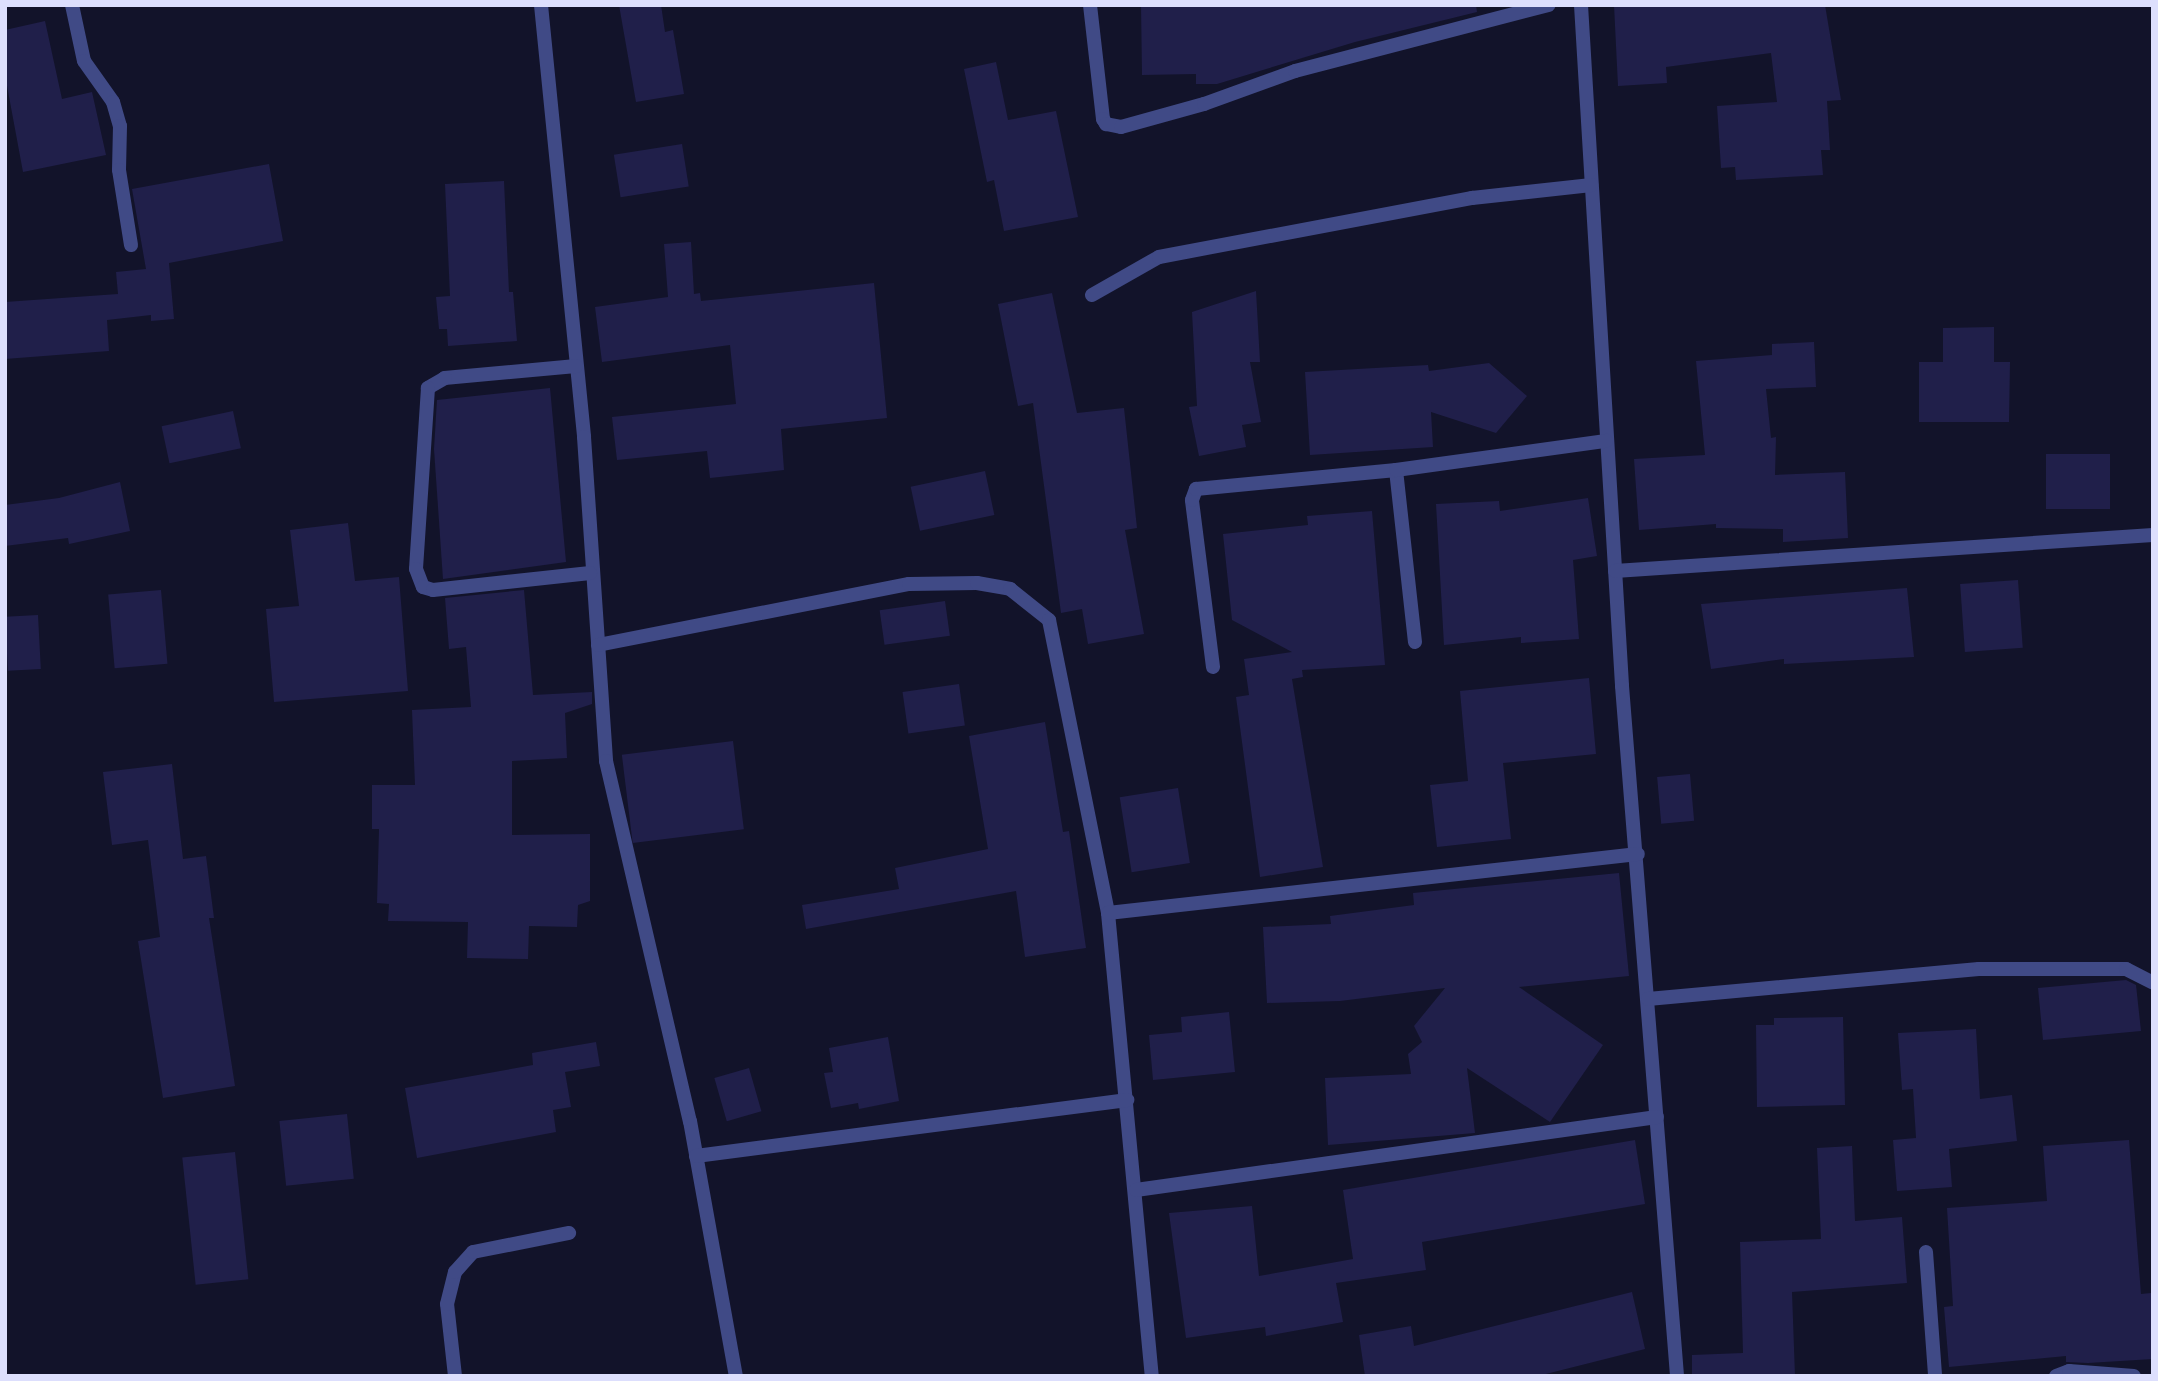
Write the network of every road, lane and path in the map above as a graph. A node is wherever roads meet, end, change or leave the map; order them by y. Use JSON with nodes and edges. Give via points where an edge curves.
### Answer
{"nodes":[{"id":1,"x":72,"y":5,"type":"edge"},
{"id":2,"x":541,"y":5,"type":"edge"},
{"id":3,"x":1090,"y":5,"type":"edge"},
{"id":4,"x":1549,"y":5,"type":"edge"},
{"id":5,"x":1581,"y":5,"type":"edge"},
{"id":6,"x":1591,"y":185,"type":"junction"},
{"id":7,"x":131,"y":245,"type":"dead end"},
{"id":8,"x":1092,"y":295,"type":"dead end"},
{"id":9,"x":576,"y":366,"type":"junction"},
{"id":10,"x":1606,"y":441,"type":"junction"},
{"id":11,"x":1396,"y":470,"type":"junction"},
{"id":12,"x":2153,"y":535,"type":"edge"},
{"id":13,"x":1615,"y":571,"type":"junction"},
{"id":14,"x":590,"y":573,"type":"junction"},
{"id":15,"x":1415,"y":642,"type":"dead end"},
{"id":16,"x":598,"y":645,"type":"junction"},
{"id":17,"x":1213,"y":667,"type":"dead end"},
{"id":18,"x":1638,"y":854,"type":"junction"},
{"id":19,"x":1108,"y":913,"type":"junction"},
{"id":20,"x":2153,"y":983,"type":"edge"},
{"id":21,"x":1648,"y":999,"type":"junction"},
{"id":22,"x":1127,"y":1100,"type":"junction"},
{"id":23,"x":1657,"y":1117,"type":"junction"},
{"id":24,"x":696,"y":1157,"type":"junction"},
{"id":25,"x":1136,"y":1190,"type":"junction"},
{"id":26,"x":569,"y":1233,"type":"dead end"},
{"id":27,"x":1926,"y":1252,"type":"dead end"},
{"id":28,"x":456,"y":1376,"type":"edge"},
{"id":29,"x":736,"y":1376,"type":"edge"},
{"id":30,"x":1152,"y":1376,"type":"edge"},
{"id":31,"x":1677,"y":1376,"type":"edge"},
{"id":32,"x":1935,"y":1376,"type":"edge"},
{"id":33,"x":2056,"y":1376,"type":"edge"},
{"id":34,"x":2134,"y":1376,"type":"edge"}],
"edges":[{"from":1,"to":7,"type":"street","via":[[84,61],[113,102],[120,126],[119,170]]},
{"from":2,"to":9,"type":"street"},
{"from":3,"to":4,"type":"street","via":[[1103,119],[1121,127],[1204,104],[1295,71]]},
{"from":5,"to":6,"type":"street"},
{"from":6,"to":8,"type":"street","via":[[1446,202],[1159,257]]},
{"from":6,"to":10,"type":"street"},
{"from":9,"to":14,"type":"street"},
{"from":9,"to":14,"type":"street","via":[[445,378],[428,388],[416,569],[424,587],[433,590]]},
{"from":10,"to":11,"type":"street"},
{"from":10,"to":13,"type":"street"},
{"from":11,"to":15,"type":"street"},
{"from":11,"to":17,"type":"street","via":[[1196,489],[1192,500]]},
{"from":12,"to":13,"type":"street"},
{"from":13,"to":18,"type":"street"},
{"from":14,"to":16,"type":"street"},
{"from":16,"to":19,"type":"street","via":[[909,584],[976,583],[1010,589],[1049,620]]},
{"from":16,"to":24,"type":"street","via":[[606,761]]},
{"from":18,"to":19,"type":"street"},
{"from":18,"to":21,"type":"street"},
{"from":19,"to":22,"type":"street"},
{"from":20,"to":21,"type":"street","via":[[2126,969],[1979,969]]},
{"from":21,"to":23,"type":"street"},
{"from":22,"to":24,"type":"street"},
{"from":22,"to":25,"type":"street"},
{"from":23,"to":25,"type":"street"},
{"from":23,"to":31,"type":"street"},
{"from":24,"to":29,"type":"street"},
{"from":25,"to":30,"type":"street"},
{"from":26,"to":28,"type":"street","via":[[473,1252],[455,1272],[447,1304]]},
{"from":27,"to":32,"type":"street"},
{"from":33,"to":34,"type":"street","via":[[2070,1371]]}]}
